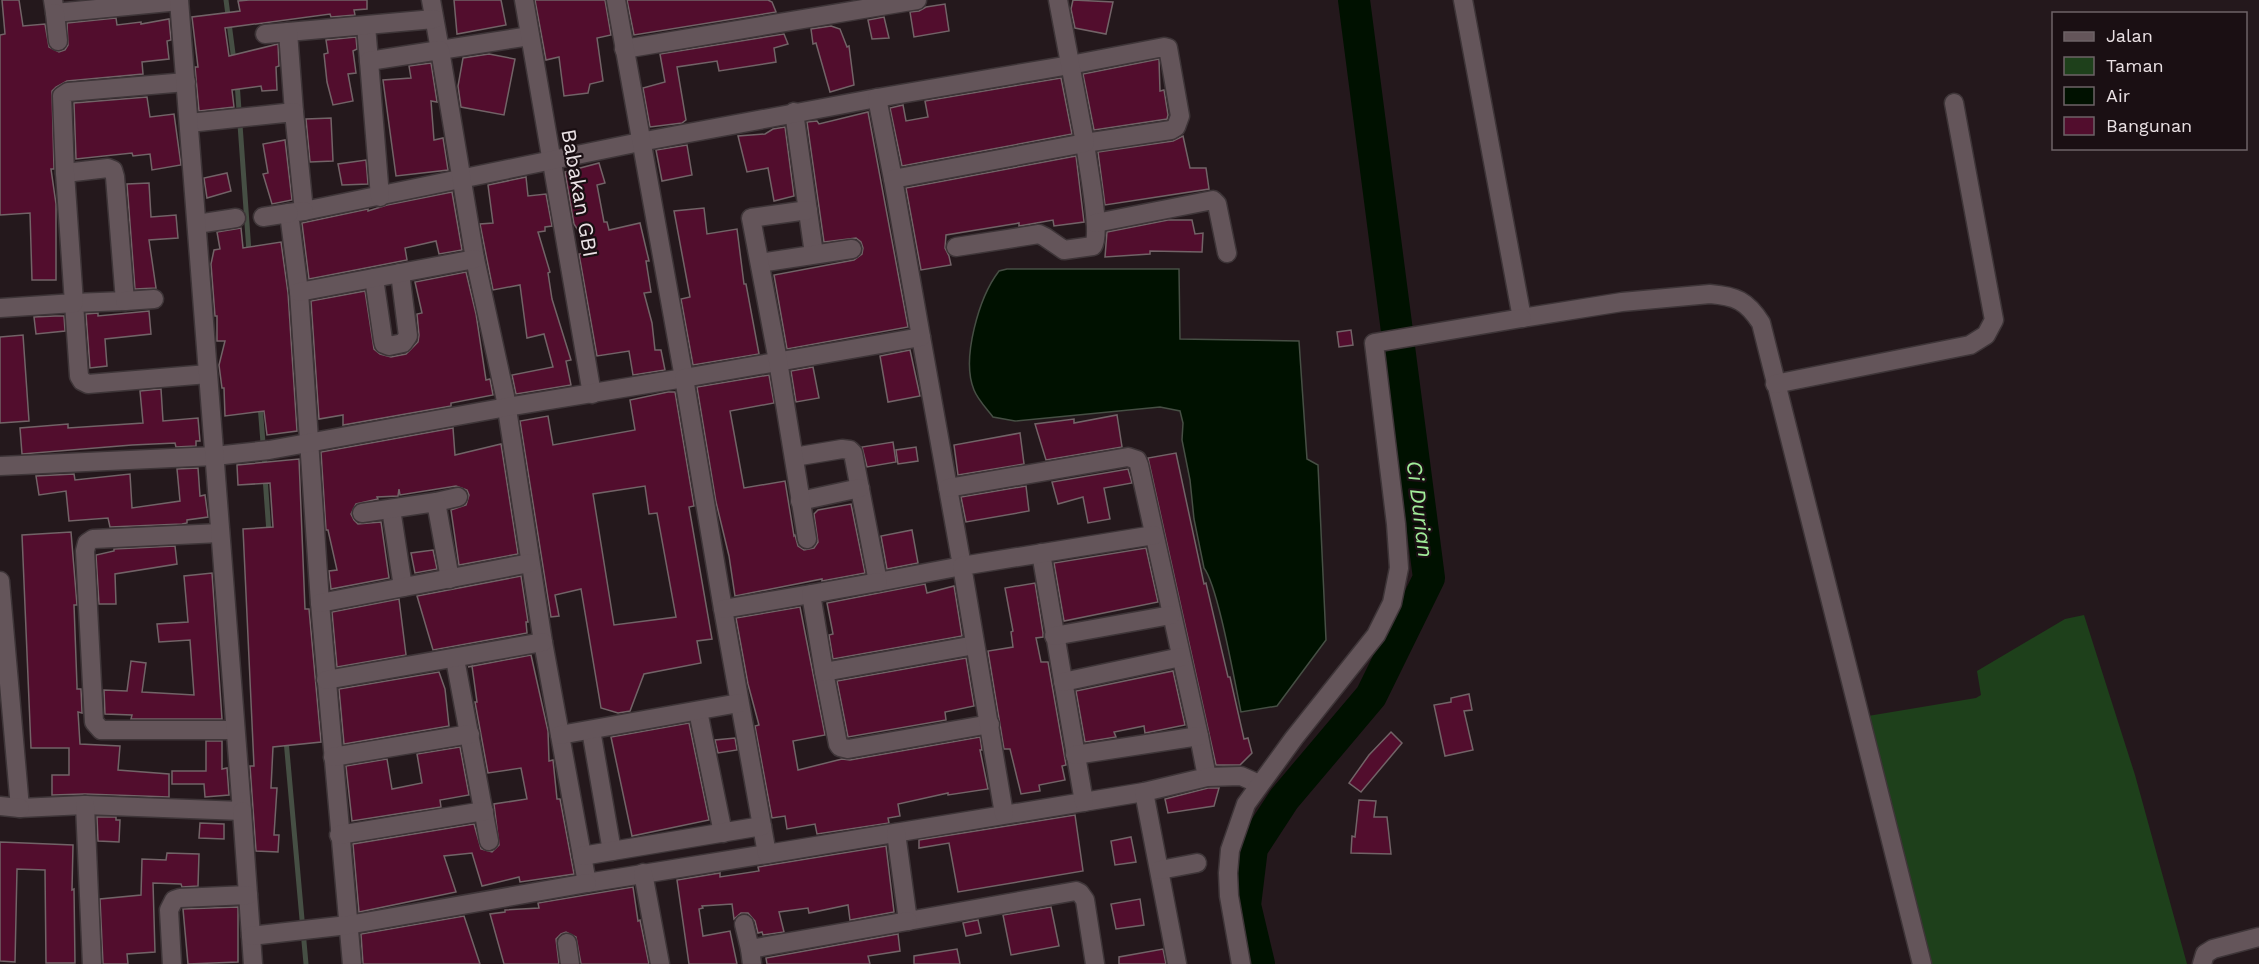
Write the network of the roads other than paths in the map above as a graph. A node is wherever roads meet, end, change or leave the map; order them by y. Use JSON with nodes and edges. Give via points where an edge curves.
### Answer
{"nodes":[{"id":1,"x":179,"y":0,"type":"edge"},
{"id":2,"x":431,"y":0,"type":"edge"},
{"id":3,"x":524,"y":0,"type":"edge"},
{"id":4,"x":616,"y":0,"type":"edge"},
{"id":5,"x":917,"y":0,"type":"edge"},
{"id":6,"x":1058,"y":0,"type":"edge"},
{"id":7,"x":1462,"y":0,"type":"edge"},
{"id":8,"x":864,"y":4,"type":"edge"},
{"id":9,"x":54,"y":7,"type":"edge"},
{"id":10,"x":434,"y":19,"type":"junction"},
{"id":11,"x":366,"y":26,"type":"junction"},
{"id":12,"x":288,"y":32,"type":"junction"},
{"id":13,"x":264,"y":34,"type":"dead end"},
{"id":14,"x":530,"y":36,"type":"junction"},
{"id":15,"x":58,"y":41,"type":"dead end"},
{"id":16,"x":624,"y":49,"type":"junction"},
{"id":17,"x":440,"y":50,"type":"junction"},
{"id":18,"x":369,"y":61,"type":"junction"},
{"id":19,"x":1070,"y":66,"type":"junction"},
{"id":20,"x":186,"y":82,"type":"junction"},
{"id":21,"x":877,"y":98,"type":"junction"},
{"id":22,"x":1954,"y":103,"type":"dead end"},
{"id":23,"x":294,"y":112,"type":"junction"},
{"id":24,"x":794,"y":112,"type":"junction"},
{"id":25,"x":189,"y":123,"type":"junction"},
{"id":26,"x":640,"y":142,"type":"junction"},
{"id":27,"x":1084,"y":143,"type":"junction"},
{"id":28,"x":551,"y":161,"type":"junction"},
{"id":29,"x":65,"y":173,"type":"junction"},
{"id":30,"x":893,"y":179,"type":"junction"},
{"id":31,"x":461,"y":180,"type":"junction"},
{"id":32,"x":380,"y":197,"type":"junction"},
{"id":33,"x":808,"y":210,"type":"junction"},
{"id":34,"x":296,"y":212,"type":"junction"},
{"id":35,"x":263,"y":217,"type":"dead end"},
{"id":36,"x":236,"y":218,"type":"dead end"},
{"id":37,"x":1096,"y":223,"type":"junction"},
{"id":38,"x":197,"y":224,"type":"junction"},
{"id":39,"x":956,"y":247,"type":"dead end"},
{"id":40,"x":852,"y":249,"type":"dead end"},
{"id":41,"x":1227,"y":253,"type":"dead end"},
{"id":42,"x":814,"y":254,"type":"junction"},
{"id":43,"x":475,"y":258,"type":"junction"},
{"id":44,"x":760,"y":263,"type":"junction"},
{"id":45,"x":400,"y":273,"type":"junction"},
{"id":46,"x":374,"y":278,"type":"junction"},
{"id":47,"x":299,"y":292,"type":"junction"},
{"id":48,"x":154,"y":299,"type":"dead end"},
{"id":49,"x":124,"y":301,"type":"junction"},
{"id":50,"x":74,"y":303,"type":"junction"},
{"id":51,"x":0,"y":308,"type":"edge"},
{"id":52,"x":406,"y":317,"type":"junction"},
{"id":53,"x":1522,"y":318,"type":"junction"},
{"id":54,"x":380,"y":321,"type":"junction"},
{"id":55,"x":921,"y":337,"type":"junction"},
{"id":56,"x":778,"y":361,"type":"junction"},
{"id":57,"x":208,"y":374,"type":"junction"},
{"id":58,"x":684,"y":378,"type":"junction"},
{"id":59,"x":1775,"y":384,"type":"junction"},
{"id":60,"x":592,"y":394,"type":"junction"},
{"id":61,"x":507,"y":407,"type":"junction"},
{"id":62,"x":308,"y":443,"type":"junction"},
{"id":63,"x":215,"y":456,"type":"junction"},
{"id":64,"x":794,"y":457,"type":"junction"},
{"id":65,"x":0,"y":466,"type":"edge"},
{"id":66,"x":860,"y":488,"type":"junction"},
{"id":67,"x":948,"y":488,"type":"junction"},
{"id":68,"x":458,"y":497,"type":"dead end"},
{"id":69,"x":800,"y":501,"type":"junction"},
{"id":70,"x":436,"y":502,"type":"junction"},
{"id":71,"x":391,"y":509,"type":"junction"},
{"id":72,"x":362,"y":513,"type":"dead end"},
{"id":73,"x":220,"y":533,"type":"junction"},
{"id":74,"x":1154,"y":535,"type":"junction"},
{"id":75,"x":807,"y":539,"type":"dead end"},
{"id":76,"x":1041,"y":554,"type":"junction"},
{"id":77,"x":530,"y":563,"type":"junction"},
{"id":78,"x":962,"y":566,"type":"junction"},
{"id":79,"x":450,"y":579,"type":"junction"},
{"id":80,"x":0,"y":581,"type":"edge"},
{"id":81,"x":878,"y":582,"type":"junction"},
{"id":82,"x":403,"y":587,"type":"junction"},
{"id":83,"x":811,"y":594,"type":"junction"},
{"id":84,"x":320,"y":603,"type":"junction"},
{"id":85,"x":723,"y":609,"type":"junction"},
{"id":86,"x":1171,"y":615,"type":"junction"},
{"id":87,"x":1054,"y":636,"type":"junction"},
{"id":88,"x":543,"y":642,"type":"junction"},
{"id":89,"x":975,"y":645,"type":"junction"},
{"id":90,"x":1181,"y":657,"type":"junction"},
{"id":91,"x":455,"y":659,"type":"junction"},
{"id":92,"x":824,"y":672,"type":"junction"},
{"id":93,"x":326,"y":680,"type":"junction"},
{"id":94,"x":1063,"y":682,"type":"junction"},
{"id":95,"x":739,"y":704,"type":"junction"},
{"id":96,"x":698,"y":711,"type":"junction"},
{"id":97,"x":990,"y":724,"type":"junction"},
{"id":98,"x":235,"y":730,"type":"junction"},
{"id":99,"x":591,"y":730,"type":"junction"},
{"id":100,"x":470,"y":734,"type":"junction"},
{"id":101,"x":560,"y":735,"type":"junction"},
{"id":102,"x":1199,"y":736,"type":"junction"},
{"id":103,"x":1075,"y":754,"type":"junction"},
{"id":104,"x":333,"y":757,"type":"junction"},
{"id":105,"x":1207,"y":777,"type":"junction"},
{"id":106,"x":1260,"y":784,"type":"junction"},
{"id":107,"x":1144,"y":792,"type":"junction"},
{"id":108,"x":1084,"y":802,"type":"junction"},
{"id":109,"x":0,"y":806,"type":"edge"},
{"id":110,"x":85,"y":806,"type":"junction"},
{"id":111,"x":20,"y":808,"type":"junction"},
{"id":112,"x":242,"y":811,"type":"junction"},
{"id":113,"x":484,"y":811,"type":"junction"},
{"id":114,"x":1004,"y":814,"type":"junction"},
{"id":115,"x":762,"y":826,"type":"junction"},
{"id":116,"x":896,"y":832,"type":"junction"},
{"id":117,"x":723,"y":833,"type":"junction"},
{"id":118,"x":339,"y":835,"type":"junction"},
{"id":119,"x":489,"y":841,"type":"dead end"},
{"id":120,"x":612,"y":851,"type":"junction"},
{"id":121,"x":767,"y":854,"type":"junction"},
{"id":122,"x":582,"y":856,"type":"junction"},
{"id":123,"x":1197,"y":863,"type":"dead end"},
{"id":124,"x":1160,"y":870,"type":"junction"},
{"id":125,"x":643,"y":873,"type":"junction"},
{"id":126,"x":586,"y":883,"type":"junction"},
{"id":127,"x":248,"y":895,"type":"junction"},
{"id":128,"x":908,"y":921,"type":"junction"},
{"id":129,"x":744,"y":924,"type":"dead end"},
{"id":130,"x":348,"y":925,"type":"junction"},
{"id":131,"x":251,"y":936,"type":"junction"},
{"id":132,"x":2259,"y":937,"type":"edge"},
{"id":133,"x":567,"y":943,"type":"dead end"},
{"id":134,"x":751,"y":956,"type":"edge"},
{"id":135,"x":92,"y":964,"type":"edge"},
{"id":136,"x":172,"y":964,"type":"edge"},
{"id":137,"x":253,"y":964,"type":"edge"},
{"id":138,"x":352,"y":964,"type":"edge"},
{"id":139,"x":570,"y":964,"type":"edge"},
{"id":140,"x":660,"y":964,"type":"edge"},
{"id":141,"x":1095,"y":964,"type":"edge"},
{"id":142,"x":1177,"y":964,"type":"edge"},
{"id":143,"x":1241,"y":964,"type":"edge"},
{"id":144,"x":1922,"y":964,"type":"edge"},
{"id":145,"x":2202,"y":964,"type":"edge"}],
"edges":[{"from":1,"to":9,"type":"street"},
{"from":1,"to":20,"type":"street"},
{"from":2,"to":10,"type":"street"},
{"from":3,"to":14,"type":"street","name":"Babakan GBI"},
{"from":4,"to":16,"type":"street"},
{"from":5,"to":8,"type":"street"},
{"from":6,"to":19,"type":"street"},
{"from":7,"to":53,"type":"street"},
{"from":8,"to":16,"type":"street"},
{"from":9,"to":15,"type":"street"},
{"from":10,"to":11,"type":"street"},
{"from":10,"to":17,"type":"street"},
{"from":11,"to":12,"type":"street"},
{"from":11,"to":18,"type":"street"},
{"from":12,"to":13,"type":"street"},
{"from":12,"to":23,"type":"street"},
{"from":14,"to":17,"type":"street"},
{"from":14,"to":28,"type":"street","name":"Babakan GBI"},
{"from":16,"to":26,"type":"street"},
{"from":17,"to":18,"type":"street"},
{"from":17,"to":31,"type":"street"},
{"from":18,"to":32,"type":"street"},
{"from":19,"to":21,"type":"street"},
{"from":19,"to":27,"type":"street"},
{"from":19,"to":27,"type":"street","via":[[1164,47],[1169,50],[1180,116],[1176,127]]},
{"from":20,"to":25,"type":"street"},
{"from":20,"to":29,"type":"street","via":[[64,93]]},
{"from":21,"to":24,"type":"street"},
{"from":21,"to":30,"type":"street"},
{"from":22,"to":59,"type":"street","via":[[1994,320],[1986,335],[1970,345]]},
{"from":23,"to":25,"type":"street"},
{"from":23,"to":34,"type":"street"},
{"from":24,"to":26,"type":"street"},
{"from":24,"to":33,"type":"street"},
{"from":25,"to":38,"type":"street"},
{"from":26,"to":28,"type":"street"},
{"from":26,"to":58,"type":"street"},
{"from":27,"to":30,"type":"street"},
{"from":27,"to":37,"type":"street"},
{"from":28,"to":31,"type":"street"},
{"from":28,"to":60,"type":"street","name":"Babakan GBI"},
{"from":29,"to":49,"type":"street","via":[[108,168],[114,173]]},
{"from":29,"to":50,"type":"street"},
{"from":30,"to":55,"type":"street"},
{"from":31,"to":32,"type":"street"},
{"from":31,"to":43,"type":"street"},
{"from":32,"to":34,"type":"street"},
{"from":33,"to":42,"type":"street"},
{"from":33,"to":44,"type":"street","via":[[743,219]]},
{"from":34,"to":35,"type":"street"},
{"from":34,"to":47,"type":"street"},
{"from":36,"to":38,"type":"street"},
{"from":37,"to":39,"type":"street","via":[[1097,239],[1090,247],[1064,250],[1039,234]]},
{"from":37,"to":41,"type":"street","via":[[1213,200]]},
{"from":38,"to":57,"type":"street"},
{"from":40,"to":42,"type":"street"},
{"from":42,"to":44,"type":"street"},
{"from":43,"to":45,"type":"street"},
{"from":43,"to":61,"type":"street"},
{"from":44,"to":56,"type":"street"},
{"from":45,"to":46,"type":"street"},
{"from":45,"to":52,"type":"street"},
{"from":46,"to":47,"type":"street"},
{"from":46,"to":54,"type":"street"},
{"from":47,"to":62,"type":"street"},
{"from":48,"to":49,"type":"street"},
{"from":49,"to":50,"type":"street"},
{"from":50,"to":51,"type":"street"},
{"from":50,"to":57,"type":"street","via":[[80,376],[84,383]]},
{"from":52,"to":54,"type":"street"},
{"from":52,"to":54,"type":"street","via":[[407,339],[388,346],[383,342]]},
{"from":53,"to":59,"type":"street","via":[[1622,302],[1724,295],[1752,309],[1761,323]]},
{"from":53,"to":106,"type":"street","via":[[1374,343],[1396,524],[1399,568],[1392,603],[1376,635]]},
{"from":55,"to":56,"type":"street"},
{"from":55,"to":67,"type":"street"},
{"from":56,"to":58,"type":"street"},
{"from":56,"to":64,"type":"street"},
{"from":57,"to":63,"type":"street"},
{"from":58,"to":60,"type":"street"},
{"from":58,"to":85,"type":"street"},
{"from":59,"to":144,"type":"street"},
{"from":60,"to":61,"type":"street"},
{"from":61,"to":62,"type":"street"},
{"from":61,"to":77,"type":"street"},
{"from":62,"to":63,"type":"street"},
{"from":62,"to":84,"type":"street"},
{"from":63,"to":65,"type":"street"},
{"from":63,"to":73,"type":"street"},
{"from":64,"to":66,"type":"street","via":[[850,450]]},
{"from":64,"to":69,"type":"street"},
{"from":66,"to":69,"type":"street"},
{"from":66,"to":81,"type":"street"},
{"from":67,"to":74,"type":"street","via":[[1133,458],[1139,465]]},
{"from":67,"to":78,"type":"street"},
{"from":68,"to":70,"type":"street"},
{"from":69,"to":75,"type":"street"},
{"from":70,"to":71,"type":"street"},
{"from":70,"to":79,"type":"street"},
{"from":71,"to":72,"type":"street"},
{"from":71,"to":82,"type":"street"},
{"from":73,"to":98,"type":"street"},
{"from":73,"to":98,"type":"street","via":[[93,539],[87,543],[94,722],[101,730]]},
{"from":74,"to":76,"type":"street"},
{"from":74,"to":86,"type":"street"},
{"from":76,"to":78,"type":"street"},
{"from":76,"to":87,"type":"street"},
{"from":77,"to":79,"type":"street"},
{"from":77,"to":88,"type":"street"},
{"from":78,"to":81,"type":"street"},
{"from":78,"to":89,"type":"street"},
{"from":79,"to":82,"type":"street"},
{"from":80,"to":111,"type":"street"},
{"from":81,"to":83,"type":"street"},
{"from":82,"to":84,"type":"street"},
{"from":83,"to":85,"type":"street"},
{"from":83,"to":92,"type":"street"},
{"from":84,"to":93,"type":"street"},
{"from":85,"to":95,"type":"street"},
{"from":86,"to":87,"type":"street"},
{"from":86,"to":90,"type":"street"},
{"from":87,"to":94,"type":"street"},
{"from":88,"to":91,"type":"street"},
{"from":88,"to":101,"type":"street"},
{"from":89,"to":92,"type":"street"},
{"from":89,"to":97,"type":"street"},
{"from":90,"to":94,"type":"street"},
{"from":90,"to":102,"type":"street"},
{"from":91,"to":93,"type":"street"},
{"from":91,"to":100,"type":"street"},
{"from":92,"to":97,"type":"street","via":[[838,744],[843,749]]},
{"from":93,"to":104,"type":"street"},
{"from":94,"to":103,"type":"street"},
{"from":95,"to":96,"type":"street"},
{"from":95,"to":115,"type":"street"},
{"from":96,"to":99,"type":"street"},
{"from":96,"to":117,"type":"street"},
{"from":97,"to":114,"type":"street"},
{"from":98,"to":112,"type":"street"},
{"from":99,"to":101,"type":"street"},
{"from":99,"to":120,"type":"street"},
{"from":100,"to":104,"type":"street"},
{"from":100,"to":113,"type":"street"},
{"from":101,"to":122,"type":"street"},
{"from":102,"to":103,"type":"street"},
{"from":102,"to":105,"type":"street"},
{"from":103,"to":108,"type":"street"},
{"from":104,"to":118,"type":"street"},
{"from":105,"to":106,"type":"street","via":[[1240,776]]},
{"from":105,"to":107,"type":"street"},
{"from":106,"to":143,"type":"street","via":[[1246,804],[1230,850],[1229,896]]},
{"from":107,"to":108,"type":"street"},
{"from":107,"to":124,"type":"street"},
{"from":108,"to":114,"type":"street"},
{"from":109,"to":111,"type":"street"},
{"from":110,"to":111,"type":"street"},
{"from":110,"to":112,"type":"street"},
{"from":110,"to":135,"type":"street"},
{"from":112,"to":127,"type":"street"},
{"from":113,"to":118,"type":"street"},
{"from":113,"to":119,"type":"street"},
{"from":114,"to":116,"type":"street"},
{"from":115,"to":117,"type":"street"},
{"from":115,"to":121,"type":"street"},
{"from":116,"to":121,"type":"street"},
{"from":116,"to":128,"type":"street"},
{"from":117,"to":120,"type":"street"},
{"from":118,"to":130,"type":"street"},
{"from":120,"to":122,"type":"street"},
{"from":121,"to":125,"type":"street"},
{"from":122,"to":126,"type":"street"},
{"from":123,"to":124,"type":"street"},
{"from":124,"to":142,"type":"street"},
{"from":125,"to":126,"type":"street"},
{"from":125,"to":140,"type":"street"},
{"from":126,"to":130,"type":"street"},
{"from":127,"to":131,"type":"street"},
{"from":127,"to":136,"type":"street","via":[[174,900],[170,910]]},
{"from":128,"to":134,"type":"street"},
{"from":128,"to":141,"type":"street","via":[[1076,891],[1085,900]]},
{"from":129,"to":134,"type":"street"},
{"from":130,"to":131,"type":"street"},
{"from":130,"to":138,"type":"street"},
{"from":131,"to":137,"type":"street"},
{"from":132,"to":145,"type":"street","via":[[2213,949],[2205,954]]},
{"from":133,"to":139,"type":"street"}]}
